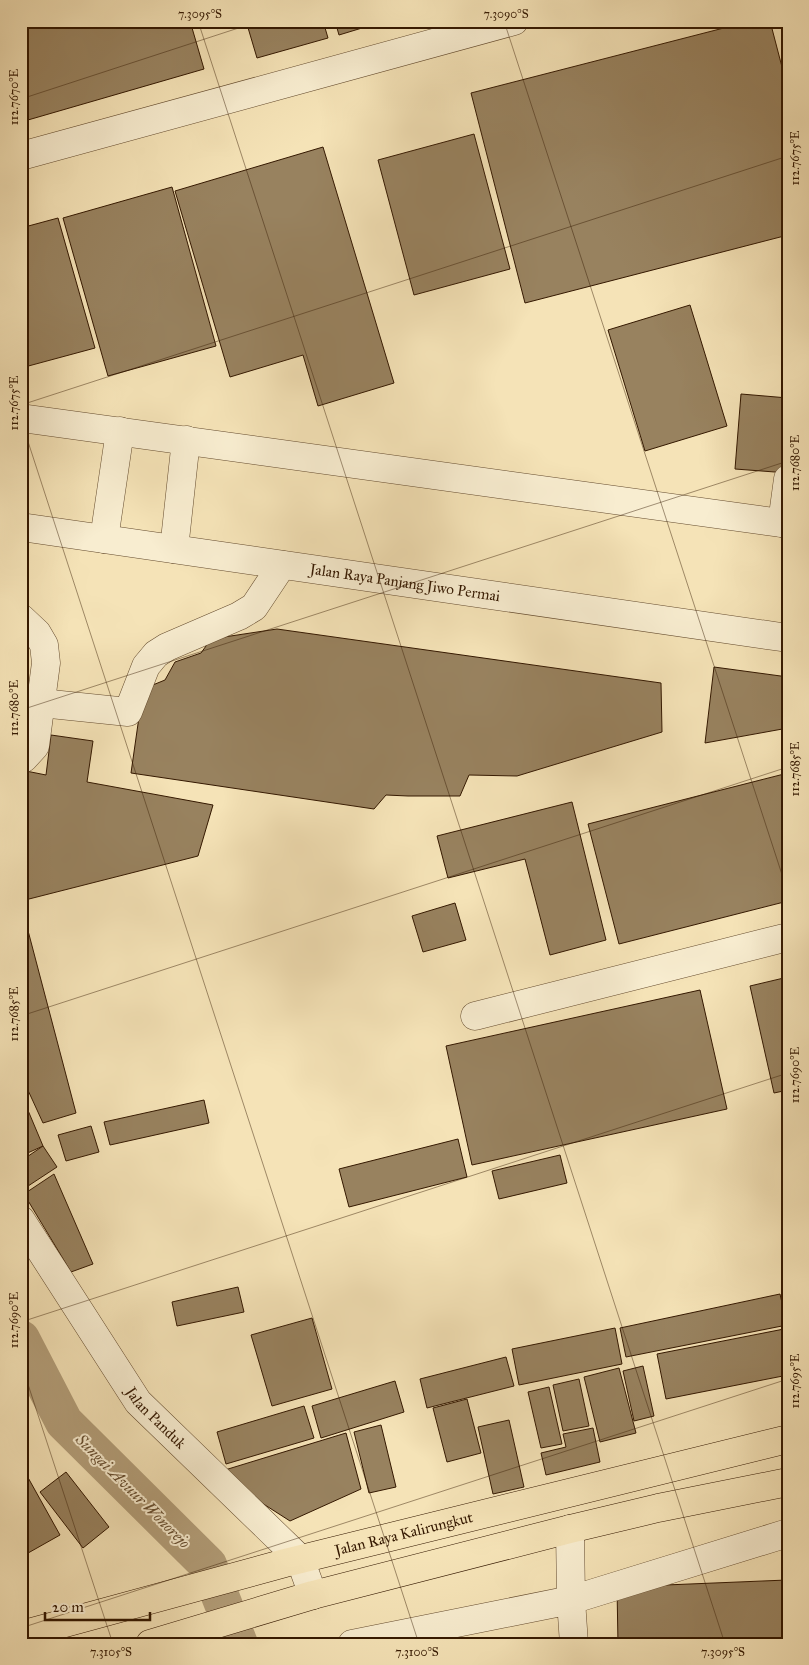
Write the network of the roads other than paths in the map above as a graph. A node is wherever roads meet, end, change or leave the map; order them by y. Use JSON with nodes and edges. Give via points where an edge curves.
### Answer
{"nodes":[{"id":1,"x":514,"y":21,"type":"edge"},
{"id":2,"x":21,"y":156,"type":"edge"},
{"id":3,"x":21,"y":418,"type":"edge"},
{"id":4,"x":120,"y":431,"type":"junction"},
{"id":5,"x":186,"y":440,"type":"junction"},
{"id":6,"x":788,"y":479,"type":"edge"},
{"id":7,"x":785,"y":524,"type":"edge"},
{"id":8,"x":21,"y":527,"type":"edge"},
{"id":9,"x":104,"y":539,"type":"junction"},
{"id":10,"x":174,"y":549,"type":"junction"},
{"id":11,"x":282,"y":565,"type":"junction"},
{"id":12,"x":21,"y":618,"type":"edge"},
{"id":13,"x":788,"y":638,"type":"edge"},
{"id":14,"x":42,"y":703,"type":"junction"},
{"id":15,"x":21,"y":758,"type":"edge"},
{"id":16,"x":788,"y":937,"type":"edge"},
{"id":17,"x":475,"y":1016,"type":"dead end"},
{"id":18,"x":21,"y":1220,"type":"edge"},
{"id":19,"x":788,"y":1439,"type":"edge"},
{"id":20,"x":788,"y":1482,"type":"edge"},
{"id":21,"x":570,"y":1529,"type":"junction"},
{"id":22,"x":788,"y":1533,"type":"edge"},
{"id":23,"x":292,"y":1561,"type":"junction"},
{"id":24,"x":304,"y":1598,"type":"junction"},
{"id":25,"x":571,"y":1600,"type":"junction"},
{"id":26,"x":21,"y":1635,"type":"edge"},
{"id":27,"x":150,"y":1644,"type":"edge"},
{"id":28,"x":352,"y":1644,"type":"edge"},
{"id":29,"x":574,"y":1644,"type":"edge"}],
"edges":[{"from":1,"to":2,"type":"street"},
{"from":3,"to":4,"type":"street"},
{"from":4,"to":5,"type":"street"},
{"from":4,"to":9,"type":"street"},
{"from":5,"to":7,"type":"street"},
{"from":5,"to":10,"type":"street"},
{"from":6,"to":7,"type":"street"},
{"from":8,"to":9,"type":"street","name":"Jalan Raya Panjang Jiwo Permai"},
{"from":9,"to":10,"type":"street","name":"Jalan Raya Panjang Jiwo Permai"},
{"from":10,"to":11,"type":"street","name":"Jalan Raya Panjang Jiwo Permai"},
{"from":11,"to":13,"type":"street","name":"Jalan Raya Panjang Jiwo Permai"},
{"from":11,"to":14,"type":"street","via":[[254,607],[156,654],[146,666],[128,712]]},
{"from":12,"to":14,"type":"street","via":[[44,645],[46,662]]},
{"from":14,"to":15,"type":"street","via":[[35,746]]},
{"from":16,"to":17,"type":"street"},
{"from":18,"to":23,"type":"street","name":"Jalan Panduk","via":[[138,1402]]},
{"from":19,"to":23,"type":"main road","name":"Jalan Raya Kalirungkut"},
{"from":20,"to":21,"type":"main road"},
{"from":21,"to":24,"type":"main road"},
{"from":21,"to":25,"type":"street"},
{"from":22,"to":25,"type":"street"},
{"from":23,"to":24,"type":"street","name":"Jalan Panduk"},
{"from":23,"to":26,"type":"main road","name":"Jalan Raya Kalirungkut"},
{"from":24,"to":27,"type":"main road"},
{"from":25,"to":28,"type":"street"},
{"from":25,"to":29,"type":"street"}]}
